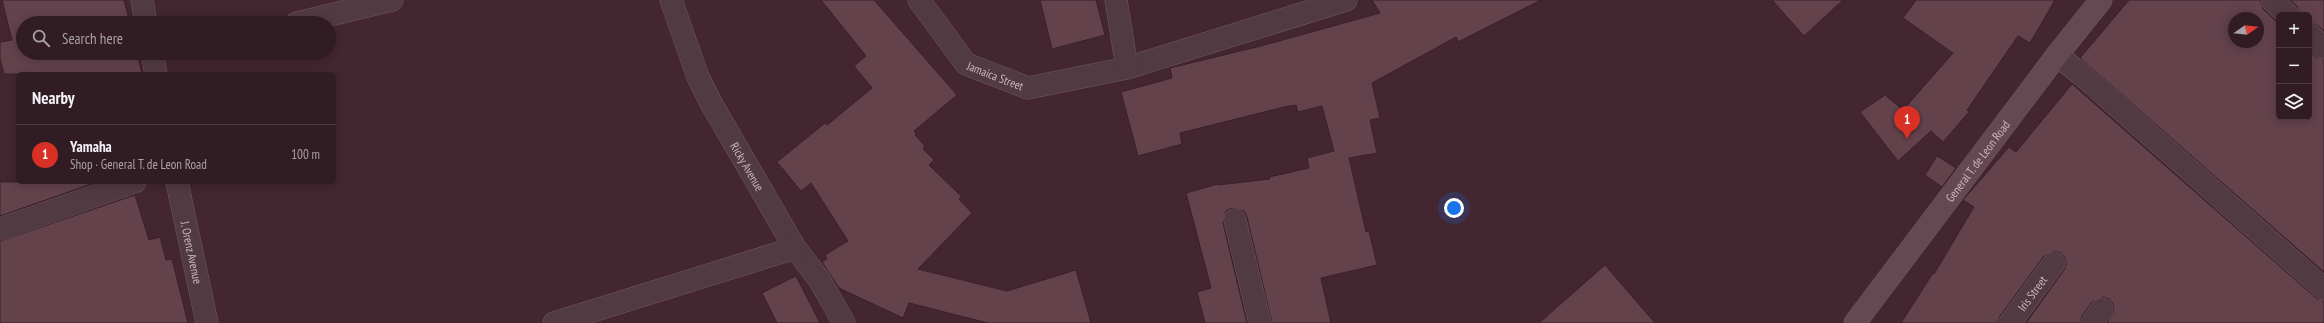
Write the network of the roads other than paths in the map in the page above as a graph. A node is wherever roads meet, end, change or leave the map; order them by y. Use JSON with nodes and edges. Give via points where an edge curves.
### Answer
{"nodes":[{"id":1,"x":142,"y":0,"type":"edge"},
{"id":2,"x":392,"y":0,"type":"edge"},
{"id":3,"x":671,"y":0,"type":"edge"},
{"id":4,"x":919,"y":0,"type":"edge"},
{"id":5,"x":1116,"y":0,"type":"edge"},
{"id":6,"x":1346,"y":0,"type":"edge"},
{"id":7,"x":2101,"y":0,"type":"edge"},
{"id":8,"x":2272,"y":0,"type":"edge"},
{"id":9,"x":2285,"y":12,"type":"edge"},
{"id":10,"x":145,"y":16,"type":"edge"},
{"id":11,"x":326,"y":16,"type":"edge"},
{"id":12,"x":2312,"y":37,"type":"edge"},
{"id":13,"x":2324,"y":48,"type":"edge"},
{"id":14,"x":2057,"y":55,"type":"junction"},
{"id":15,"x":153,"y":60,"type":"edge"},
{"id":16,"x":1127,"y":68,"type":"junction"},
{"id":17,"x":156,"y":72,"type":"edge"},
{"id":18,"x":129,"y":184,"type":"edge"},
{"id":19,"x":177,"y":184,"type":"edge"},
{"id":20,"x":1235,"y":220,"type":"dead end"},
{"id":21,"x":0,"y":229,"type":"edge"},
{"id":22,"x":795,"y":248,"type":"junction"},
{"id":23,"x":2054,"y":263,"type":"dead end"},
{"id":24,"x":2324,"y":289,"type":"edge"},
{"id":25,"x":207,"y":323,"type":"edge"},
{"id":26,"x":554,"y":323,"type":"edge"},
{"id":27,"x":844,"y":323,"type":"edge"},
{"id":28,"x":1260,"y":323,"type":"edge"},
{"id":29,"x":1855,"y":323,"type":"edge"},
{"id":30,"x":2010,"y":323,"type":"edge"}],
"edges":[{"from":1,"to":10,"type":"street"},
{"from":2,"to":11,"type":"street"},
{"from":3,"to":22,"type":"street","name":"Ricky Avenue","via":[[698,77],[711,103]]},
{"from":4,"to":16,"type":"street","name":"Jamaica Street","via":[[966,64],[1028,88]]},
{"from":5,"to":16,"type":"street"},
{"from":6,"to":16,"type":"street","name":"Jamaica Street"},
{"from":7,"to":14,"type":"main road","name":"General T. de Leon Road"},
{"from":8,"to":9,"type":"street"},
{"from":12,"to":13,"type":"street"},
{"from":14,"to":24,"type":"street"},
{"from":14,"to":29,"type":"main road","name":"General T. de Leon Road"},
{"from":15,"to":17,"type":"street"},
{"from":18,"to":21,"type":"street"},
{"from":19,"to":25,"type":"street","name":"J. Orenz Avenue"},
{"from":20,"to":28,"type":"street"},
{"from":22,"to":26,"type":"street"},
{"from":22,"to":27,"type":"street","name":"Ricky Avenue","via":[[819,279]]},
{"from":23,"to":30,"type":"street","name":"Iris Street"}]}
